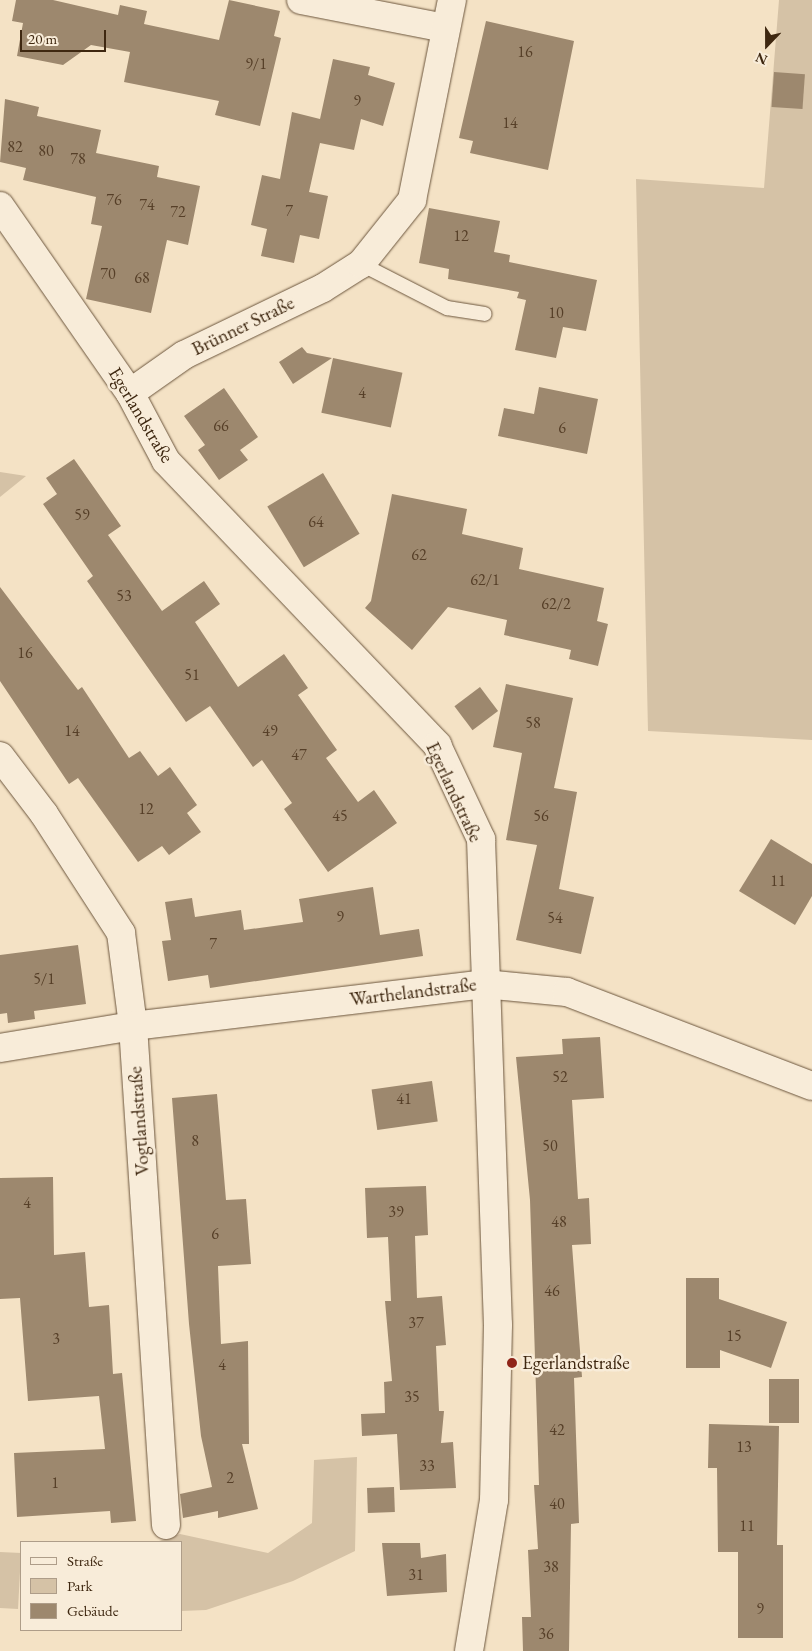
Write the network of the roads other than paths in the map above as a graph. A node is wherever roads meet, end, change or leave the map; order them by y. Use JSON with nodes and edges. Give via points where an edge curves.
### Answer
{"nodes":[{"id":1,"x":301,"y":0,"type":"edge"},
{"id":2,"x":452,"y":0,"type":"edge"},
{"id":3,"x":445,"y":28,"type":"junction"},
{"id":4,"x":0,"y":206,"type":"edge"},
{"id":5,"x":361,"y":264,"type":"junction"},
{"id":6,"x":485,"y":314,"type":"dead end"},
{"id":7,"x":130,"y":393,"type":"junction"},
{"id":8,"x":0,"y":756,"type":"edge"},
{"id":9,"x":484,"y":984,"type":"junction"},
{"id":10,"x":133,"y":1026,"type":"junction"},
{"id":11,"x":0,"y":1048,"type":"edge"},
{"id":12,"x":812,"y":1086,"type":"edge"},
{"id":13,"x":166,"y":1525,"type":"dead end"},
{"id":14,"x":469,"y":1651,"type":"edge"}],
"edges":[{"from":1,"to":3,"type":"street"},
{"from":2,"to":3,"type":"street","name":"Brünner Straße"},
{"from":3,"to":5,"type":"street","name":"Brünner Straße","via":[[412,200]]},
{"from":4,"to":7,"type":"street","name":"Egerlandstraße"},
{"from":5,"to":6,"type":"lane","via":[[447,308]]},
{"from":5,"to":7,"type":"street","name":"Brünner Straße","via":[[323,288],[184,354]]},
{"from":7,"to":9,"type":"street","name":"Egerlandstraße","via":[[166,462],[437,744],[481,838]]},
{"from":8,"to":10,"type":"street","name":"Vogtlandstraße","via":[[44,814],[121,933]]},
{"from":9,"to":10,"type":"street","name":"Warthelandstraße"},
{"from":9,"to":12,"type":"street","name":"Warthelandstraße","via":[[566,992]]},
{"from":9,"to":14,"type":"street","name":"Egerlandstraße","via":[[498,1324],[495,1480]]},
{"from":10,"to":11,"type":"street","name":"Warthelandstraße"},
{"from":10,"to":13,"type":"street","name":"Vogtlandstraße"}]}
